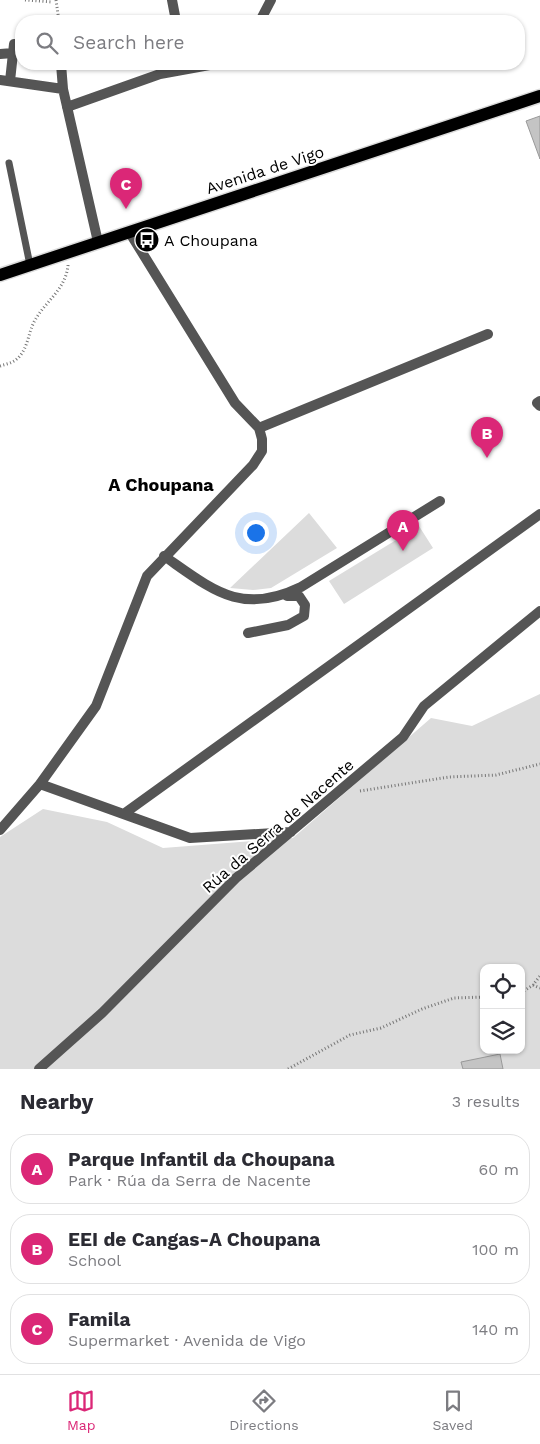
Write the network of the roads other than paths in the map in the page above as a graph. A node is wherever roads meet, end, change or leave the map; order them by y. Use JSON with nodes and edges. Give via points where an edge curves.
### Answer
{"nodes":[{"id":1,"x":172,"y":0,"type":"edge"},
{"id":2,"x":271,"y":0,"type":"edge"},
{"id":3,"x":175,"y":15,"type":"edge"},
{"id":4,"x":263,"y":15,"type":"edge"},
{"id":5,"x":0,"y":54,"type":"edge"},
{"id":6,"x":61,"y":70,"type":"edge"},
{"id":7,"x":173,"y":70,"type":"edge"},
{"id":8,"x":5,"y":80,"type":"edge"},
{"id":9,"x":63,"y":89,"type":"junction"},
{"id":10,"x":540,"y":96,"type":"edge"},
{"id":11,"x":67,"y":107,"type":"junction"},
{"id":12,"x":9,"y":163,"type":"dead end"},
{"id":13,"x":130,"y":232,"type":"junction"},
{"id":14,"x":98,"y":242,"type":"junction"},
{"id":15,"x":30,"y":265,"type":"junction"},
{"id":16,"x":0,"y":275,"type":"edge"},
{"id":17,"x":488,"y":334,"type":"dead end"},
{"id":18,"x":540,"y":401,"type":"edge"},
{"id":19,"x":540,"y":406,"type":"edge"},
{"id":20,"x":259,"y":428,"type":"junction"},
{"id":21,"x":440,"y":501,"type":"dead end"},
{"id":22,"x":540,"y":514,"type":"edge"},
{"id":23,"x":164,"y":556,"type":"junction"},
{"id":24,"x":281,"y":597,"type":"junction"},
{"id":25,"x":540,"y":611,"type":"edge"},
{"id":26,"x":248,"y":633,"type":"dead end"},
{"id":27,"x":40,"y":784,"type":"junction"},
{"id":28,"x":125,"y":813,"type":"junction"},
{"id":29,"x":0,"y":830,"type":"edge"},
{"id":30,"x":291,"y":832,"type":"junction"},
{"id":31,"x":39,"y":1069,"type":"edge"}],
"edges":[{"from":1,"to":3,"type":"street"},
{"from":2,"to":4,"type":"street"},
{"from":5,"to":8,"type":"street","via":[[14,49]]},
{"from":6,"to":9,"type":"street"},
{"from":7,"to":11,"type":"street"},
{"from":8,"to":9,"type":"street"},
{"from":9,"to":11,"type":"street"},
{"from":10,"to":13,"type":"main road","name":"Avenida de Vigo"},
{"from":11,"to":14,"type":"street"},
{"from":12,"to":15,"type":"lane"},
{"from":13,"to":14,"type":"main road","name":"Avenida de Vigo"},
{"from":13,"to":20,"type":"street","via":[[235,403]]},
{"from":14,"to":15,"type":"main road","name":"Avenida de Vigo"},
{"from":15,"to":16,"type":"main road","name":"Avenida de Vigo"},
{"from":17,"to":20,"type":"street"},
{"from":18,"to":19,"type":"street","via":[[537,403]]},
{"from":20,"to":23,"type":"street","via":[[262,451],[253,465]]},
{"from":21,"to":24,"type":"street"},
{"from":22,"to":28,"type":"street"},
{"from":23,"to":24,"type":"street","via":[[213,590],[236,598],[263,601]]},
{"from":23,"to":27,"type":"street","via":[[147,576],[96,706]]},
{"from":24,"to":26,"type":"street","via":[[300,596],[305,605],[304,616],[288,625]]},
{"from":25,"to":30,"type":"street","name":"Rúa da Serra de Nacente","via":[[424,706],[403,737]]},
{"from":27,"to":28,"type":"street"},
{"from":27,"to":29,"type":"street"},
{"from":28,"to":30,"type":"street","via":[[190,838]]},
{"from":30,"to":31,"type":"street","name":"Rúa da Serra de Nacente","via":[[236,878],[102,1013]]}]}
